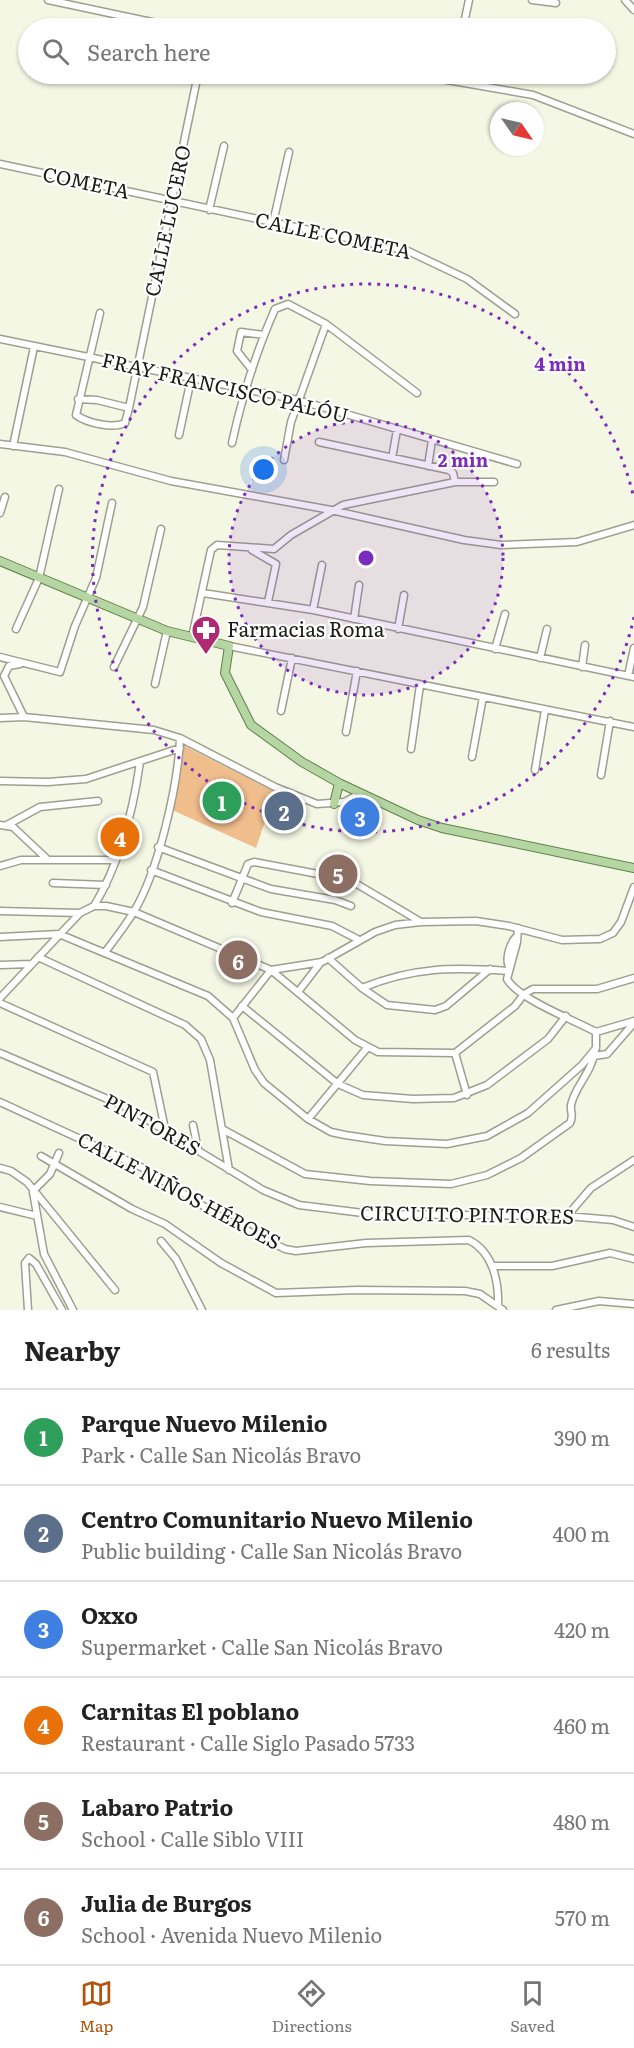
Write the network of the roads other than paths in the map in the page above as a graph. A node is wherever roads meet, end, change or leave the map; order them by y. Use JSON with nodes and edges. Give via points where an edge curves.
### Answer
{"nodes":[{"id":1,"x":48,"y":0,"type":"edge"},
{"id":2,"x":469,"y":0,"type":"edge"},
{"id":3,"x":532,"y":0,"type":"edge"},
{"id":4,"x":625,"y":0,"type":"edge"},
{"id":5,"x":556,"y":3,"type":"dead end"},
{"id":6,"x":634,"y":10,"type":"edge"},
{"id":7,"x":133,"y":18,"type":"edge"},
{"id":8,"x":465,"y":18,"type":"edge"},
{"id":9,"x":196,"y":84,"type":"edge"},
{"id":10,"x":484,"y":84,"type":"edge"},
{"id":11,"x":634,"y":134,"type":"edge"},
{"id":12,"x":224,"y":146,"type":"dead end"},
{"id":13,"x":289,"y":152,"type":"dead end"},
{"id":14,"x":0,"y":164,"type":"edge"},
{"id":15,"x":172,"y":202,"type":"junction"},
{"id":16,"x":209,"y":210,"type":"junction"},
{"id":17,"x":273,"y":223,"type":"junction"},
{"id":18,"x":100,"y":313,"type":"dead end"},
{"id":19,"x":515,"y":314,"type":"dead end"},
{"id":20,"x":326,"y":324,"type":"junction"},
{"id":21,"x":264,"y":335,"type":"junction"},
{"id":22,"x":0,"y":339,"type":"edge"},
{"id":23,"x":34,"y":347,"type":"junction"},
{"id":24,"x":89,"y":358,"type":"junction"},
{"id":25,"x":137,"y":368,"type":"junction"},
{"id":26,"x":252,"y":370,"type":"junction"},
{"id":27,"x":191,"y":379,"type":"junction"},
{"id":28,"x":244,"y":390,"type":"junction"},
{"id":29,"x":417,"y":393,"type":"dead end"},
{"id":30,"x":78,"y":399,"type":"junction"},
{"id":31,"x":298,"y":400,"type":"junction"},
{"id":32,"x":129,"y":408,"type":"junction"},
{"id":33,"x":397,"y":430,"type":"junction"},
{"id":34,"x":179,"y":435,"type":"dead end"},
{"id":35,"x":432,"y":440,"type":"junction"},
{"id":36,"x":319,"y":442,"type":"dead end"},
{"id":37,"x":232,"y":443,"type":"dead end"},
{"id":38,"x":0,"y":444,"type":"edge"},
{"id":39,"x":13,"y":446,"type":"junction"},
{"id":40,"x":392,"y":458,"type":"junction"},
{"id":41,"x":284,"y":459,"type":"dead end"},
{"id":42,"x":517,"y":464,"type":"dead end"},
{"id":43,"x":428,"y":466,"type":"junction"},
{"id":44,"x":455,"y":482,"type":"junction"},
{"id":45,"x":494,"y":482,"type":"dead end"},
{"id":46,"x":59,"y":489,"type":"dead end"},
{"id":47,"x":5,"y":497,"type":"dead end"},
{"id":48,"x":111,"y":503,"type":"dead end"},
{"id":49,"x":331,"y":510,"type":"junction"},
{"id":50,"x":0,"y":513,"type":"edge"},
{"id":51,"x":634,"y":525,"type":"edge"},
{"id":52,"x":160,"y":529,"type":"dead end"},
{"id":53,"x":249,"y":549,"type":"junction"},
{"id":54,"x":0,"y":561,"type":"edge"},
{"id":55,"x":322,"y":565,"type":"dead end"},
{"id":56,"x":39,"y":578,"type":"junction"},
{"id":57,"x":359,"y":585,"type":"dead end"},
{"id":58,"x":202,"y":593,"type":"junction"},
{"id":59,"x":404,"y":595,"type":"dead end"},
{"id":60,"x":88,"y":598,"type":"junction"},
{"id":61,"x":268,"y":602,"type":"junction"},
{"id":62,"x":312,"y":610,"type":"junction"},
{"id":63,"x":504,"y":614,"type":"dead end"},
{"id":64,"x":136,"y":619,"type":"junction"},
{"id":65,"x":354,"y":619,"type":"junction"},
{"id":66,"x":16,"y":629,"type":"dead end"},
{"id":67,"x":398,"y":629,"type":"junction"},
{"id":68,"x":547,"y":629,"type":"dead end"},
{"id":69,"x":167,"y":631,"type":"junction"},
{"id":70,"x":192,"y":638,"type":"junction"},
{"id":71,"x":585,"y":645,"type":"dead end"},
{"id":72,"x":228,"y":646,"type":"junction"},
{"id":73,"x":634,"y":648,"type":"edge"},
{"id":74,"x":495,"y":649,"type":"junction"},
{"id":75,"x":0,"y":657,"type":"edge"},
{"id":76,"x":292,"y":658,"type":"junction"},
{"id":77,"x":540,"y":658,"type":"junction"},
{"id":78,"x":20,"y":664,"type":"junction"},
{"id":79,"x":114,"y":667,"type":"dead end"},
{"id":80,"x":582,"y":667,"type":"junction"},
{"id":81,"x":357,"y":671,"type":"junction"},
{"id":82,"x":631,"y":677,"type":"edge"},
{"id":83,"x":155,"y":684,"type":"dead end"},
{"id":84,"x":420,"y":685,"type":"junction"},
{"id":85,"x":483,"y":697,"type":"junction"},
{"id":86,"x":545,"y":710,"type":"junction"},
{"id":87,"x":281,"y":711,"type":"dead end"},
{"id":88,"x":24,"y":717,"type":"junction"},
{"id":89,"x":0,"y":718,"type":"edge"},
{"id":90,"x":610,"y":721,"type":"junction"},
{"id":91,"x":634,"y":727,"type":"edge"},
{"id":92,"x":346,"y":732,"type":"dead end"},
{"id":93,"x":180,"y":738,"type":"junction"},
{"id":94,"x":180,"y":748,"type":"junction"},
{"id":95,"x":411,"y":748,"type":"dead end"},
{"id":96,"x":472,"y":757,"type":"dead end"},
{"id":97,"x":140,"y":762,"type":"junction"},
{"id":98,"x":535,"y":770,"type":"dead end"},
{"id":99,"x":601,"y":775,"type":"dead end"},
{"id":100,"x":0,"y":781,"type":"edge"},
{"id":101,"x":339,"y":783,"type":"junction"},
{"id":102,"x":360,"y":794,"type":"junction"},
{"id":103,"x":98,"y":801,"type":"dead end"},
{"id":104,"x":334,"y":804,"type":"junction"},
{"id":105,"x":3,"y":825,"type":"edge"},
{"id":106,"x":158,"y":847,"type":"junction"},
{"id":107,"x":47,"y":859,"type":"junction"},
{"id":108,"x":116,"y":860,"type":"junction"},
{"id":109,"x":0,"y":866,"type":"edge"},
{"id":110,"x":634,"y":868,"type":"edge"},
{"id":111,"x":152,"y":870,"type":"junction"},
{"id":112,"x":241,"y":879,"type":"junction"},
{"id":113,"x":53,"y":884,"type":"dead end"},
{"id":114,"x":106,"y":885,"type":"junction"},
{"id":115,"x":634,"y":887,"type":"edge"},
{"id":116,"x":232,"y":903,"type":"junction"},
{"id":117,"x":631,"y":904,"type":"edge"},
{"id":118,"x":93,"y":906,"type":"junction"},
{"id":119,"x":351,"y":906,"type":"dead end"},
{"id":120,"x":0,"y":911,"type":"edge"},
{"id":121,"x":134,"y":912,"type":"junction"},
{"id":122,"x":80,"y":913,"type":"junction"},
{"id":123,"x":421,"y":922,"type":"junction"},
{"id":124,"x":518,"y":928,"type":"junction"},
{"id":125,"x":59,"y":934,"type":"junction"},
{"id":126,"x":0,"y":937,"type":"edge"},
{"id":127,"x":359,"y":940,"type":"junction"},
{"id":128,"x":106,"y":951,"type":"junction"},
{"id":129,"x":38,"y":957,"type":"junction"},
{"id":130,"x":325,"y":960,"type":"junction"},
{"id":131,"x":32,"y":963,"type":"junction"},
{"id":132,"x":0,"y":964,"type":"edge"},
{"id":133,"x":490,"y":969,"type":"junction"},
{"id":134,"x":508,"y":969,"type":"junction"},
{"id":135,"x":271,"y":970,"type":"junction"},
{"id":136,"x":634,"y":978,"type":"edge"},
{"id":137,"x":362,"y":988,"type":"junction"},
{"id":138,"x":298,"y":992,"type":"junction"},
{"id":139,"x":524,"y":994,"type":"junction"},
{"id":140,"x":0,"y":998,"type":"edge"},
{"id":141,"x":0,"y":1003,"type":"edge"},
{"id":142,"x":242,"y":1006,"type":"junction"},
{"id":143,"x":566,"y":1016,"type":"junction"},
{"id":144,"x":233,"y":1017,"type":"junction"},
{"id":145,"x":634,"y":1022,"type":"edge"},
{"id":146,"x":596,"y":1032,"type":"junction"},
{"id":147,"x":367,"y":1048,"type":"junction"},
{"id":148,"x":596,"y":1048,"type":"junction"},
{"id":149,"x":0,"y":1053,"type":"edge"},
{"id":150,"x":455,"y":1053,"type":"junction"},
{"id":151,"x":594,"y":1056,"type":"junction"},
{"id":152,"x":338,"y":1084,"type":"junction"},
{"id":153,"x":467,"y":1095,"type":"junction"},
{"id":154,"x":0,"y":1102,"type":"edge"},
{"id":155,"x":308,"y":1119,"type":"junction"},
{"id":156,"x":193,"y":1125,"type":"dead end"},
{"id":157,"x":165,"y":1129,"type":"junction"},
{"id":158,"x":222,"y":1129,"type":"junction"},
{"id":159,"x":198,"y":1150,"type":"junction"},
{"id":160,"x":59,"y":1153,"type":"dead end"},
{"id":161,"x":41,"y":1156,"type":"dead end"},
{"id":162,"x":634,"y":1160,"type":"edge"},
{"id":163,"x":55,"y":1166,"type":"junction"},
{"id":164,"x":0,"y":1168,"type":"edge"},
{"id":165,"x":229,"y":1170,"type":"junction"},
{"id":166,"x":33,"y":1191,"type":"junction"},
{"id":167,"x":299,"y":1205,"type":"joint"},
{"id":168,"x":0,"y":1207,"type":"edge"},
{"id":169,"x":38,"y":1216,"type":"junction"},
{"id":170,"x":567,"y":1216,"type":"junction"},
{"id":171,"x":634,"y":1227,"type":"edge"},
{"id":172,"x":161,"y":1241,"type":"dead end"},
{"id":173,"x":634,"y":1259,"type":"edge"},
{"id":174,"x":492,"y":1266,"type":"junction"},
{"id":175,"x":115,"y":1290,"type":"dead end"},
{"id":176,"x":634,"y":1304,"type":"edge"},
{"id":177,"x":501,"y":1308,"type":"edge"},
{"id":178,"x":28,"y":1310,"type":"edge"},
{"id":179,"x":62,"y":1310,"type":"edge"},
{"id":180,"x":73,"y":1310,"type":"edge"},
{"id":181,"x":202,"y":1310,"type":"edge"},
{"id":182,"x":556,"y":1310,"type":"edge"}],
"edges":[{"from":1,"to":7,"type":"street"},
{"from":2,"to":8,"type":"street"},
{"from":3,"to":5,"type":"street"},
{"from":4,"to":6,"type":"street"},
{"from":9,"to":15,"type":"street","name":"CALLE LUCERO"},
{"from":10,"to":11,"type":"street","via":[[548,99]]},
{"from":12,"to":16,"type":"street"},
{"from":13,"to":17,"type":"street"},
{"from":14,"to":15,"type":"street","name":"COMETA"},
{"from":15,"to":16,"type":"street","name":"CALLE COMETA"},
{"from":15,"to":25,"type":"street","name":"CALLE LUCERO"},
{"from":16,"to":17,"type":"street","name":"CALLE COMETA"},
{"from":17,"to":19,"type":"street","name":"CALLE COMETA","via":[[419,255],[467,279]]},
{"from":18,"to":24,"type":"street"},
{"from":20,"to":21,"type":"street","via":[[288,304],[275,309]]},
{"from":20,"to":29,"type":"street"},
{"from":20,"to":31,"type":"street"},
{"from":21,"to":26,"type":"street"},
{"from":21,"to":26,"type":"street","via":[[241,333],[237,351]]},
{"from":22,"to":23,"type":"street","name":"FRAY FRANCISCO PALÓU"},
{"from":23,"to":24,"type":"street","name":"FRAY FRANCISCO PALÓU"},
{"from":23,"to":39,"type":"street"},
{"from":24,"to":25,"type":"street","name":"FRAY FRANCISCO PALÓU"},
{"from":24,"to":30,"type":"street"},
{"from":25,"to":27,"type":"street","name":"FRAY FRANCISCO PALÓU"},
{"from":25,"to":32,"type":"street","name":"CALLE LUCERO"},
{"from":26,"to":28,"type":"street"},
{"from":27,"to":28,"type":"street","name":"FRAY FRANCISCO PALÓU"},
{"from":27,"to":34,"type":"street"},
{"from":28,"to":31,"type":"street","name":"FRAY FRANCISCO PALÓU"},
{"from":28,"to":37,"type":"street"},
{"from":30,"to":32,"type":"street"},
{"from":30,"to":32,"type":"street","name":"CALLE LUCERO","via":[[76,415],[108,425],[125,423]]},
{"from":31,"to":33,"type":"street","name":"FRAY FRANCISCO PALÓU"},
{"from":31,"to":41,"type":"street"},
{"from":33,"to":35,"type":"street","name":"FRAY FRANCISCO PALÓU"},
{"from":33,"to":40,"type":"street"},
{"from":35,"to":42,"type":"street","name":"FRAY FRANCISCO PALÓU"},
{"from":35,"to":43,"type":"street"},
{"from":36,"to":40,"type":"street"},
{"from":38,"to":39,"type":"street"},
{"from":39,"to":49,"type":"street","via":[[65,452],[171,481]]},
{"from":40,"to":43,"type":"street"},
{"from":43,"to":44,"type":"street","via":[[450,470]]},
{"from":44,"to":45,"type":"street"},
{"from":44,"to":49,"type":"street"},
{"from":46,"to":56,"type":"street"},
{"from":47,"to":50,"type":"street"},
{"from":48,"to":60,"type":"street","via":[[96,578]]},
{"from":49,"to":51,"type":"street","via":[[501,545],[577,542]]},
{"from":49,"to":53,"type":"street","via":[[274,549]]},
{"from":52,"to":64,"type":"street","via":[[148,592]]},
{"from":53,"to":58,"type":"street","via":[[222,544],[214,547]]},
{"from":53,"to":61,"type":"street","via":[[276,564]]},
{"from":54,"to":56,"type":"main road"},
{"from":55,"to":62,"type":"street"},
{"from":56,"to":60,"type":"main road"},
{"from":56,"to":66,"type":"street"},
{"from":57,"to":65,"type":"street"},
{"from":58,"to":61,"type":"street"},
{"from":58,"to":70,"type":"street"},
{"from":59,"to":67,"type":"street"},
{"from":60,"to":64,"type":"main road"},
{"from":60,"to":78,"type":"street","via":[[60,672]]},
{"from":61,"to":62,"type":"street"},
{"from":62,"to":65,"type":"street"},
{"from":63,"to":74,"type":"street"},
{"from":64,"to":69,"type":"main road"},
{"from":64,"to":79,"type":"street"},
{"from":65,"to":67,"type":"street"},
{"from":67,"to":74,"type":"street"},
{"from":68,"to":77,"type":"street"},
{"from":69,"to":70,"type":"main road"},
{"from":69,"to":83,"type":"street"},
{"from":70,"to":72,"type":"main road"},
{"from":71,"to":80,"type":"street"},
{"from":72,"to":76,"type":"street"},
{"from":72,"to":101,"type":"main road","via":[[225,673],[251,725]]},
{"from":73,"to":82,"type":"street"},
{"from":74,"to":77,"type":"street"},
{"from":75,"to":78,"type":"street"},
{"from":76,"to":81,"type":"street"},
{"from":76,"to":87,"type":"street"},
{"from":77,"to":80,"type":"street"},
{"from":78,"to":88,"type":"street","via":[[9,666],[4,676]]},
{"from":80,"to":82,"type":"street"},
{"from":81,"to":84,"type":"street"},
{"from":81,"to":92,"type":"street"},
{"from":84,"to":85,"type":"street"},
{"from":84,"to":95,"type":"street"},
{"from":85,"to":86,"type":"street"},
{"from":85,"to":96,"type":"street"},
{"from":86,"to":90,"type":"street"},
{"from":86,"to":98,"type":"street"},
{"from":88,"to":89,"type":"street"},
{"from":88,"to":93,"type":"street","via":[[129,726]]},
{"from":90,"to":91,"type":"street"},
{"from":90,"to":99,"type":"street"},
{"from":93,"to":94,"type":"street"},
{"from":93,"to":104,"type":"street","via":[[275,787],[317,804]]},
{"from":94,"to":97,"type":"street"},
{"from":94,"to":106,"type":"street","via":[[178,774]]},
{"from":97,"to":100,"type":"street","via":[[70,782]]},
{"from":97,"to":108,"type":"street","via":[[128,824]]},
{"from":101,"to":102,"type":"main road"},
{"from":101,"to":104,"type":"main road"},
{"from":102,"to":104,"type":"street"},
{"from":102,"to":110,"type":"main road","via":[[442,828]]},
{"from":103,"to":105,"type":"street","via":[[40,807]]},
{"from":105,"to":107,"type":"street","via":[[18,831]]},
{"from":106,"to":111,"type":"street"},
{"from":106,"to":112,"type":"street"},
{"from":107,"to":108,"type":"street"},
{"from":107,"to":109,"type":"street"},
{"from":108,"to":114,"type":"street"},
{"from":111,"to":116,"type":"street"},
{"from":111,"to":121,"type":"street"},
{"from":112,"to":116,"type":"street"},
{"from":112,"to":119,"type":"street"},
{"from":112,"to":123,"type":"street","via":[[248,864],[254,862],[340,877]]},
{"from":113,"to":114,"type":"street"},
{"from":114,"to":118,"type":"street"},
{"from":115,"to":117,"type":"street"},
{"from":116,"to":127,"type":"street","via":[[332,926]]},
{"from":117,"to":124,"type":"street","via":[[613,933],[600,939],[562,940]]},
{"from":118,"to":121,"type":"street"},
{"from":118,"to":122,"type":"street"},
{"from":120,"to":122,"type":"street"},
{"from":121,"to":128,"type":"street"},
{"from":121,"to":135,"type":"street"},
{"from":122,"to":125,"type":"street"},
{"from":123,"to":124,"type":"street","via":[[476,921]]},
{"from":123,"to":127,"type":"street","via":[[395,926]]},
{"from":124,"to":134,"type":"street"},
{"from":125,"to":126,"type":"street"},
{"from":125,"to":128,"type":"street"},
{"from":125,"to":129,"type":"street"},
{"from":127,"to":130,"type":"street"},
{"from":128,"to":144,"type":"street","via":[[208,996]]},
{"from":129,"to":131,"type":"street"},
{"from":129,"to":158,"type":"street","via":[[196,1033],[210,1060]]},
{"from":130,"to":135,"type":"street"},
{"from":130,"to":137,"type":"street"},
{"from":130,"to":138,"type":"street"},
{"from":131,"to":132,"type":"street"},
{"from":131,"to":140,"type":"street"},
{"from":133,"to":134,"type":"street"},
{"from":133,"to":137,"type":"street","via":[[415,971]]},
{"from":133,"to":137,"type":"street","via":[[446,1006],[435,1010],[390,1006]]},
{"from":134,"to":139,"type":"street","via":[[509,982]]},
{"from":135,"to":138,"type":"street"},
{"from":135,"to":142,"type":"street"},
{"from":136,"to":139,"type":"street","via":[[597,989],[533,989]]},
{"from":138,"to":147,"type":"street"},
{"from":139,"to":143,"type":"street"},
{"from":139,"to":150,"type":"street","via":[[515,1006]]},
{"from":141,"to":157,"type":"street","via":[[153,1072]]},
{"from":142,"to":144,"type":"street"},
{"from":142,"to":152,"type":"street"},
{"from":143,"to":146,"type":"street"},
{"from":143,"to":153,"type":"street","via":[[532,1052]]},
{"from":144,"to":155,"type":"street","via":[[264,1083]]},
{"from":145,"to":146,"type":"street"},
{"from":145,"to":151,"type":"street","via":[[607,1054]]},
{"from":146,"to":148,"type":"street"},
{"from":147,"to":150,"type":"street","via":[[378,1052]]},
{"from":147,"to":152,"type":"street"},
{"from":148,"to":151,"type":"street"},
{"from":148,"to":155,"type":"street","via":[[528,1113],[487,1136],[464,1142],[424,1144],[345,1136]]},
{"from":149,"to":157,"type":"street","name":"PINTORES","via":[[126,1107]]},
{"from":150,"to":153,"type":"street"},
{"from":151,"to":158,"type":"street","via":[[570,1106],[570,1123],[521,1158],[487,1175],[451,1184],[305,1174]]},
{"from":152,"to":153,"type":"street","via":[[373,1096],[412,1099]]},
{"from":152,"to":155,"type":"street"},
{"from":154,"to":174,"type":"street","name":"CALLE NIÑOS HÉROES","via":[[143,1168],[224,1219],[285,1249],[472,1241]]},
{"from":156,"to":159,"type":"street"},
{"from":157,"to":159,"type":"street","name":"PINTORES"},
{"from":158,"to":165,"type":"street"},
{"from":159,"to":165,"type":"street","name":"PINTORES"},
{"from":160,"to":163,"type":"street"},
{"from":161,"to":163,"type":"street"},
{"from":162,"to":170,"type":"street","via":[[591,1188]]},
{"from":163,"to":166,"type":"street"},
{"from":163,"to":177,"type":"street","via":[[165,1224],[213,1258],[276,1293],[465,1291],[480,1294]]},
{"from":164,"to":166,"type":"street","via":[[21,1176]]},
{"from":165,"to":167,"type":"street","name":"PINTORES","via":[[278,1198]]},
{"from":166,"to":169,"type":"street"},
{"from":166,"to":175,"type":"street"},
{"from":167,"to":170,"type":"street","name":"CIRCUITO PINTORES","via":[[370,1214]]},
{"from":168,"to":169,"type":"street"},
{"from":169,"to":180,"type":"street","via":[[44,1254]]},
{"from":170,"to":171,"type":"street","name":"CIRCUITO PINTORES","via":[[613,1220]]},
{"from":172,"to":181,"type":"street","via":[[176,1259]]},
{"from":173,"to":174,"type":"street","via":[[610,1253],[552,1266]]},
{"from":174,"to":177,"type":"street"},
{"from":176,"to":182,"type":"street","via":[[596,1302]]},
{"from":178,"to":179,"type":"street","via":[[25,1263],[29,1258]]}]}
